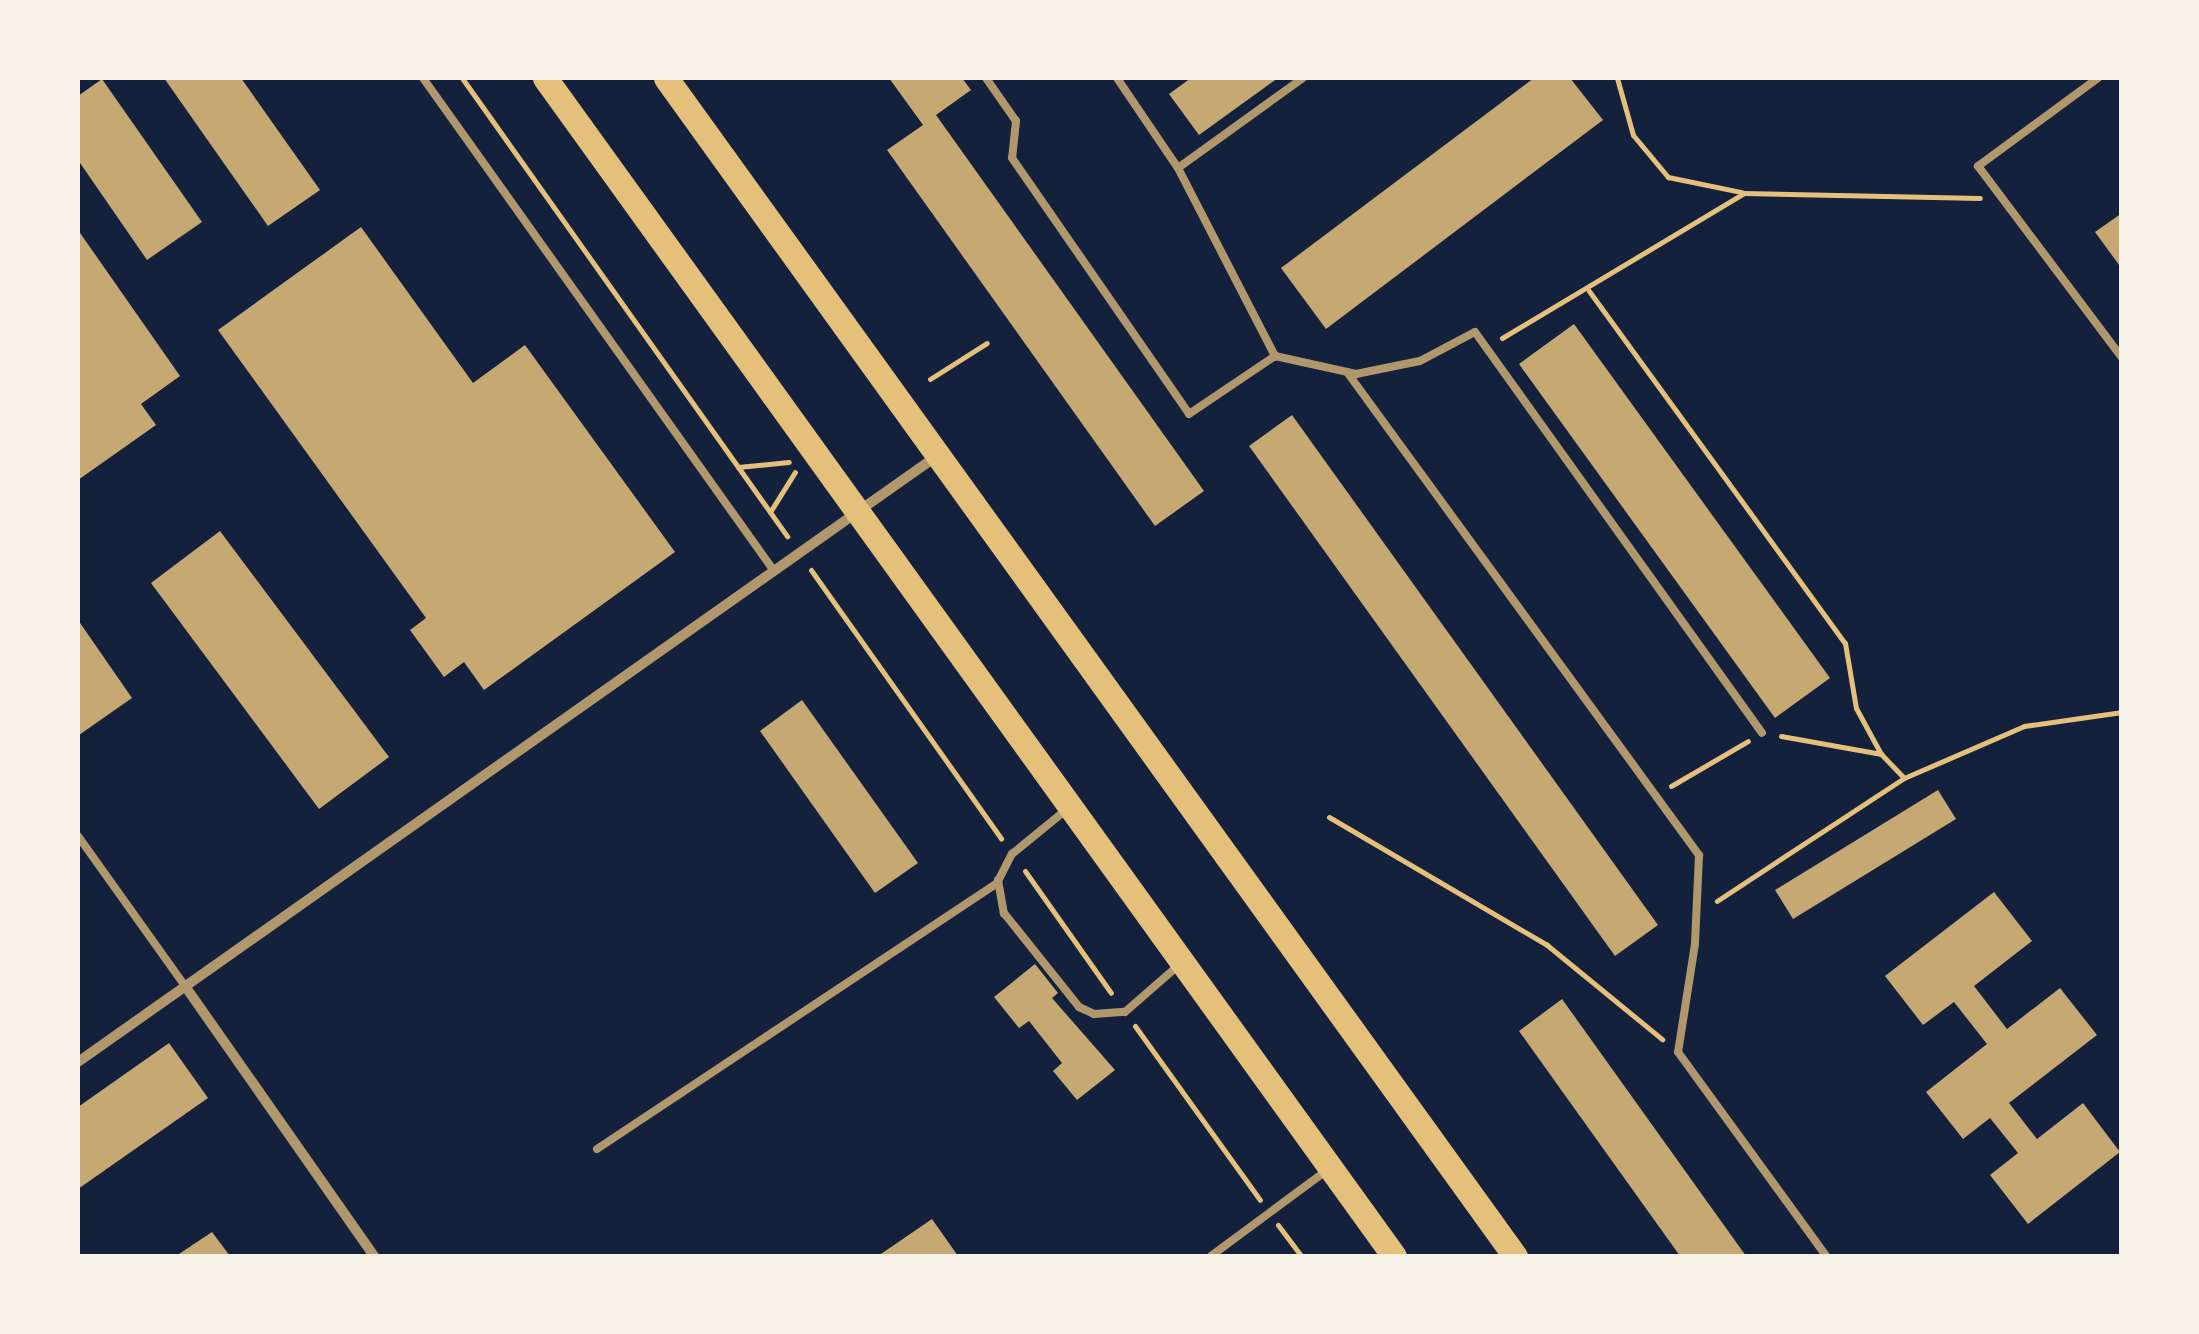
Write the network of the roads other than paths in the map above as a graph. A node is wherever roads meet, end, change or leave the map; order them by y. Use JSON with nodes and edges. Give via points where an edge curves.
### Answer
{"nodes":[{"id":1,"x":423,"y":78,"type":"edge"},
{"id":2,"x":545,"y":78,"type":"edge"},
{"id":3,"x":666,"y":78,"type":"edge"},
{"id":4,"x":986,"y":78,"type":"edge"},
{"id":5,"x":1118,"y":78,"type":"edge"},
{"id":6,"x":1304,"y":78,"type":"edge"},
{"id":7,"x":2098,"y":78,"type":"edge"},
{"id":8,"x":1178,"y":168,"type":"junction"},
{"id":9,"x":1275,"y":356,"type":"junction"},
{"id":10,"x":2122,"y":358,"type":"edge"},
{"id":11,"x":1348,"y":372,"type":"junction"},
{"id":12,"x":938,"y":455,"type":"junction"},
{"id":13,"x":858,"y":512,"type":"junction"},
{"id":14,"x":774,"y":571,"type":"junction"},
{"id":15,"x":1762,"y":733,"type":"road end"},
{"id":16,"x":1070,"y":806,"type":"junction"},
{"id":17,"x":78,"y":836,"type":"edge"},
{"id":18,"x":997,"y":883,"type":"junction"},
{"id":19,"x":1181,"y":963,"type":"junction"},
{"id":20,"x":185,"y":986,"type":"junction"},
{"id":21,"x":78,"y":1062,"type":"edge"},
{"id":22,"x":597,"y":1150,"type":"dead end"},
{"id":23,"x":1330,"y":1169,"type":"junction"},
{"id":24,"x":374,"y":1256,"type":"edge"},
{"id":25,"x":1211,"y":1256,"type":"edge"},
{"id":26,"x":1394,"y":1256,"type":"edge"},
{"id":27,"x":1515,"y":1256,"type":"edge"},
{"id":28,"x":1826,"y":1256,"type":"edge"}],
"edges":[{"from":1,"to":14,"type":"lane"},
{"from":2,"to":13,"type":"main road"},
{"from":3,"to":12,"type":"main road"},
{"from":4,"to":9,"type":"lane","via":[[1016,121],[1012,158],[1190,414]]},
{"from":5,"to":8,"type":"lane"},
{"from":6,"to":8,"type":"lane"},
{"from":7,"to":10,"type":"lane","via":[[1978,166]]},
{"from":8,"to":9,"type":"lane"},
{"from":9,"to":11,"type":"lane"},
{"from":11,"to":15,"type":"lane","via":[[1420,361],[1475,332]]},
{"from":11,"to":28,"type":"lane","via":[[1699,855],[1678,1052]]},
{"from":12,"to":13,"type":"street"},
{"from":12,"to":27,"type":"main road"},
{"from":13,"to":14,"type":"street"},
{"from":13,"to":16,"type":"main road"},
{"from":14,"to":20,"type":"street"},
{"from":16,"to":18,"type":"lane","via":[[1012,854]]},
{"from":16,"to":19,"type":"main road"},
{"from":17,"to":20,"type":"lane"},
{"from":18,"to":19,"type":"lane","via":[[1004,913],[1079,1007],[1094,1014],[1124,1012]]},
{"from":18,"to":22,"type":"lane"},
{"from":19,"to":23,"type":"main road"},
{"from":20,"to":21,"type":"street"},
{"from":20,"to":24,"type":"street"},
{"from":23,"to":25,"type":"lane"},
{"from":23,"to":26,"type":"main road"}]}
